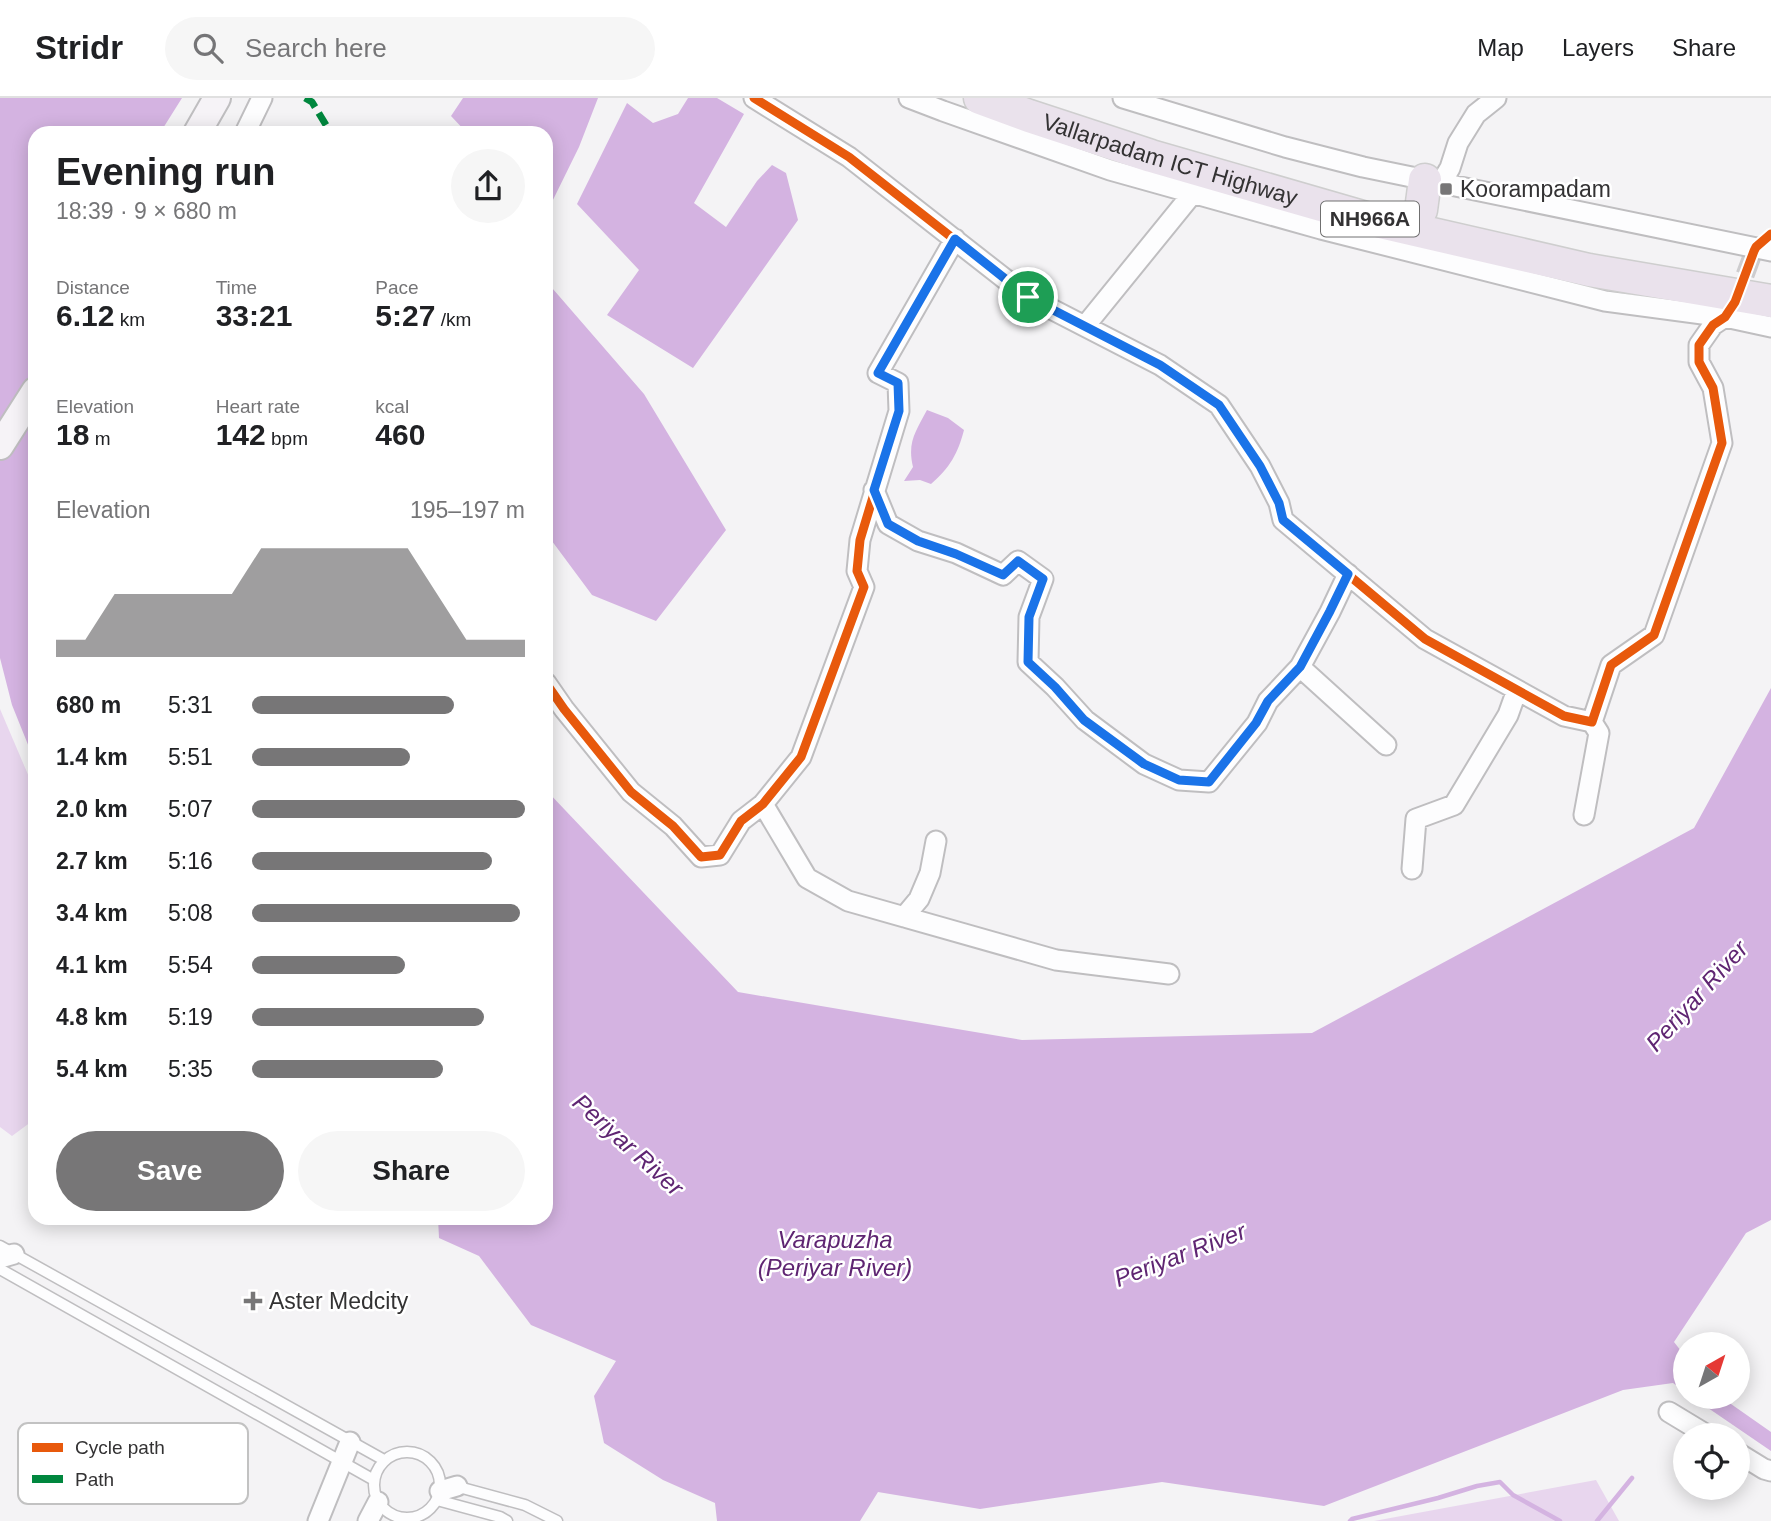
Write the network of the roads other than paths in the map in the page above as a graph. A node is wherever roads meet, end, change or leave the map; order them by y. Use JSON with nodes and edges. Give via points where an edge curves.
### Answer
{"nodes":[{"id":1,"x":217,"y":98,"type":"edge"},
{"id":2,"x":262,"y":98,"type":"edge"},
{"id":3,"x":754,"y":98,"type":"edge"},
{"id":4,"x":909,"y":98,"type":"edge"},
{"id":5,"x":980,"y":98,"type":"edge"},
{"id":6,"x":1035,"y":98,"type":"edge"},
{"id":7,"x":1123,"y":98,"type":"edge"},
{"id":8,"x":1496,"y":98,"type":"edge"},
{"id":9,"x":201,"y":126,"type":"edge"},
{"id":10,"x":248,"y":126,"type":"edge"},
{"id":11,"x":1429,"y":191,"type":"junction"},
{"id":12,"x":1193,"y":193,"type":"junction"},
{"id":13,"x":1378,"y":233,"type":"junction"},
{"id":14,"x":955,"y":239,"type":"junction"},
{"id":15,"x":1763,"y":246,"type":"edge"},
{"id":16,"x":1771,"y":279,"type":"edge"},
{"id":17,"x":1771,"y":301,"type":"edge"},
{"id":18,"x":1730,"y":310,"type":"junction"},
{"id":19,"x":1084,"y":326,"type":"junction"},
{"id":20,"x":1771,"y":327,"type":"edge"},
{"id":21,"x":28,"y":402,"type":"edge"},
{"id":22,"x":0,"y":446,"type":"edge"},
{"id":23,"x":874,"y":490,"type":"junction"},
{"id":24,"x":1348,"y":574,"type":"junction"},
{"id":25,"x":1300,"y":667,"type":"junction"},
{"id":26,"x":1517,"y":690,"type":"junction"},
{"id":27,"x":553,"y":693,"type":"edge"},
{"id":28,"x":1592,"y":722,"type":"junction"},
{"id":29,"x":1386,"y":745,"type":"dead end"},
{"id":30,"x":763,"y":804,"type":"junction"},
{"id":31,"x":1584,"y":815,"type":"dead end"},
{"id":32,"x":936,"y":841,"type":"dead end"},
{"id":33,"x":1412,"y":869,"type":"dead end"},
{"id":34,"x":904,"y":917,"type":"junction"},
{"id":35,"x":1169,"y":974,"type":"dead end"},
{"id":36,"x":5,"y":1252,"type":"edge"},
{"id":37,"x":0,"y":1269,"type":"edge"},
{"id":38,"x":1669,"y":1412,"type":"dead end"},
{"id":39,"x":1687,"y":1423,"type":"edge"},
{"id":40,"x":350,"y":1441,"type":"junction"},
{"id":41,"x":384,"y":1460,"type":"junction"},
{"id":42,"x":1750,"y":1460,"type":"edge"},
{"id":43,"x":342,"y":1462,"type":"junction"},
{"id":44,"x":1771,"y":1471,"type":"edge"},
{"id":45,"x":374,"y":1480,"type":"junction"},
{"id":46,"x":444,"y":1490,"type":"junction"},
{"id":47,"x":378,"y":1502,"type":"junction"},
{"id":48,"x":412,"y":1520,"type":"edge"},
{"id":49,"x":318,"y":1521,"type":"edge"},
{"id":50,"x":368,"y":1521,"type":"edge"},
{"id":51,"x":507,"y":1521,"type":"edge"},
{"id":52,"x":557,"y":1521,"type":"edge"}],
"edges":[{"from":1,"to":9,"type":"main road"},
{"from":2,"to":10,"type":"street"},
{"from":3,"to":14,"type":"street","via":[[849,157]]},
{"from":4,"to":12,"type":"street","via":[[1111,170]]},
{"from":5,"to":13,"type":"highway","name":"Vallarpadam ICT Highway","number":"NH966A"},
{"from":6,"to":11,"type":"highway","name":"Vallarpadam ICT Highway","number":"NH966A","via":[[1382,201]]},
{"from":7,"to":11,"type":"street","via":[[1363,167]]},
{"from":8,"to":11,"type":"street","via":[[1476,114],[1458,143],[1450,168]]},
{"from":11,"to":15,"type":"street"},
{"from":11,"to":16,"type":"highway","name":"Vallarpadam ICT Highway","number":"NH966A","via":[[1591,248]]},
{"from":12,"to":13,"type":"street"},
{"from":12,"to":19,"type":"street"},
{"from":13,"to":17,"type":"highway","name":"Vallarpadam ICT Highway","number":"NH966A"},
{"from":13,"to":18,"type":"street","via":[[1605,302]]},
{"from":14,"to":19,"type":"street","via":[[1028,297]]},
{"from":14,"to":23,"type":"street","via":[[878,373],[898,383],[899,411]]},
{"from":18,"to":20,"type":"street"},
{"from":18,"to":28,"type":"street","via":[[1699,345],[1699,362],[1713,388],[1722,443],[1654,635],[1611,666]]},
{"from":19,"to":24,"type":"street","via":[[1160,365],[1219,405],[1260,466],[1283,520]]},
{"from":21,"to":22,"type":"main road"},
{"from":23,"to":25,"type":"street","via":[[888,524],[918,541],[1003,575],[1018,561],[1043,579],[1029,617],[1028,662],[1084,720],[1144,764],[1179,780],[1209,782],[1268,701]]},
{"from":23,"to":30,"type":"street","via":[[860,540],[857,570],[864,587],[801,757]]},
{"from":24,"to":25,"type":"street"},
{"from":24,"to":26,"type":"street","via":[[1425,639]]},
{"from":25,"to":29,"type":"street"},
{"from":26,"to":28,"type":"street","via":[[1564,716]]},
{"from":26,"to":33,"type":"street","via":[[1508,715],[1454,805],[1416,819]]},
{"from":27,"to":30,"type":"street","via":[[631,792],[673,826],[701,857],[720,855],[741,821]]},
{"from":28,"to":31,"type":"street","via":[[1599,733]]},
{"from":30,"to":34,"type":"street","via":[[807,878],[848,901]]},
{"from":32,"to":34,"type":"street","via":[[930,873],[919,899]]},
{"from":34,"to":35,"type":"street","via":[[1056,960]]},
{"from":36,"to":40,"type":"lane"},
{"from":37,"to":43,"type":"lane"},
{"from":38,"to":39,"type":"street"},
{"from":40,"to":41,"type":"lane"},
{"from":40,"to":43,"type":"street"},
{"from":41,"to":45,"type":"lane"},
{"from":41,"to":46,"type":"lane","via":[[394,1454],[419,1454],[437,1470]]},
{"from":42,"to":44,"type":"street"},
{"from":43,"to":45,"type":"lane"},
{"from":43,"to":49,"type":"street"},
{"from":45,"to":47,"type":"lane"},
{"from":46,"to":48,"type":"lane","via":[[431,1509]]},
{"from":46,"to":51,"type":"lane"},
{"from":46,"to":52,"type":"lane","via":[[525,1505]]},
{"from":47,"to":48,"type":"lane","via":[[386,1512]]},
{"from":47,"to":50,"type":"street"}]}
